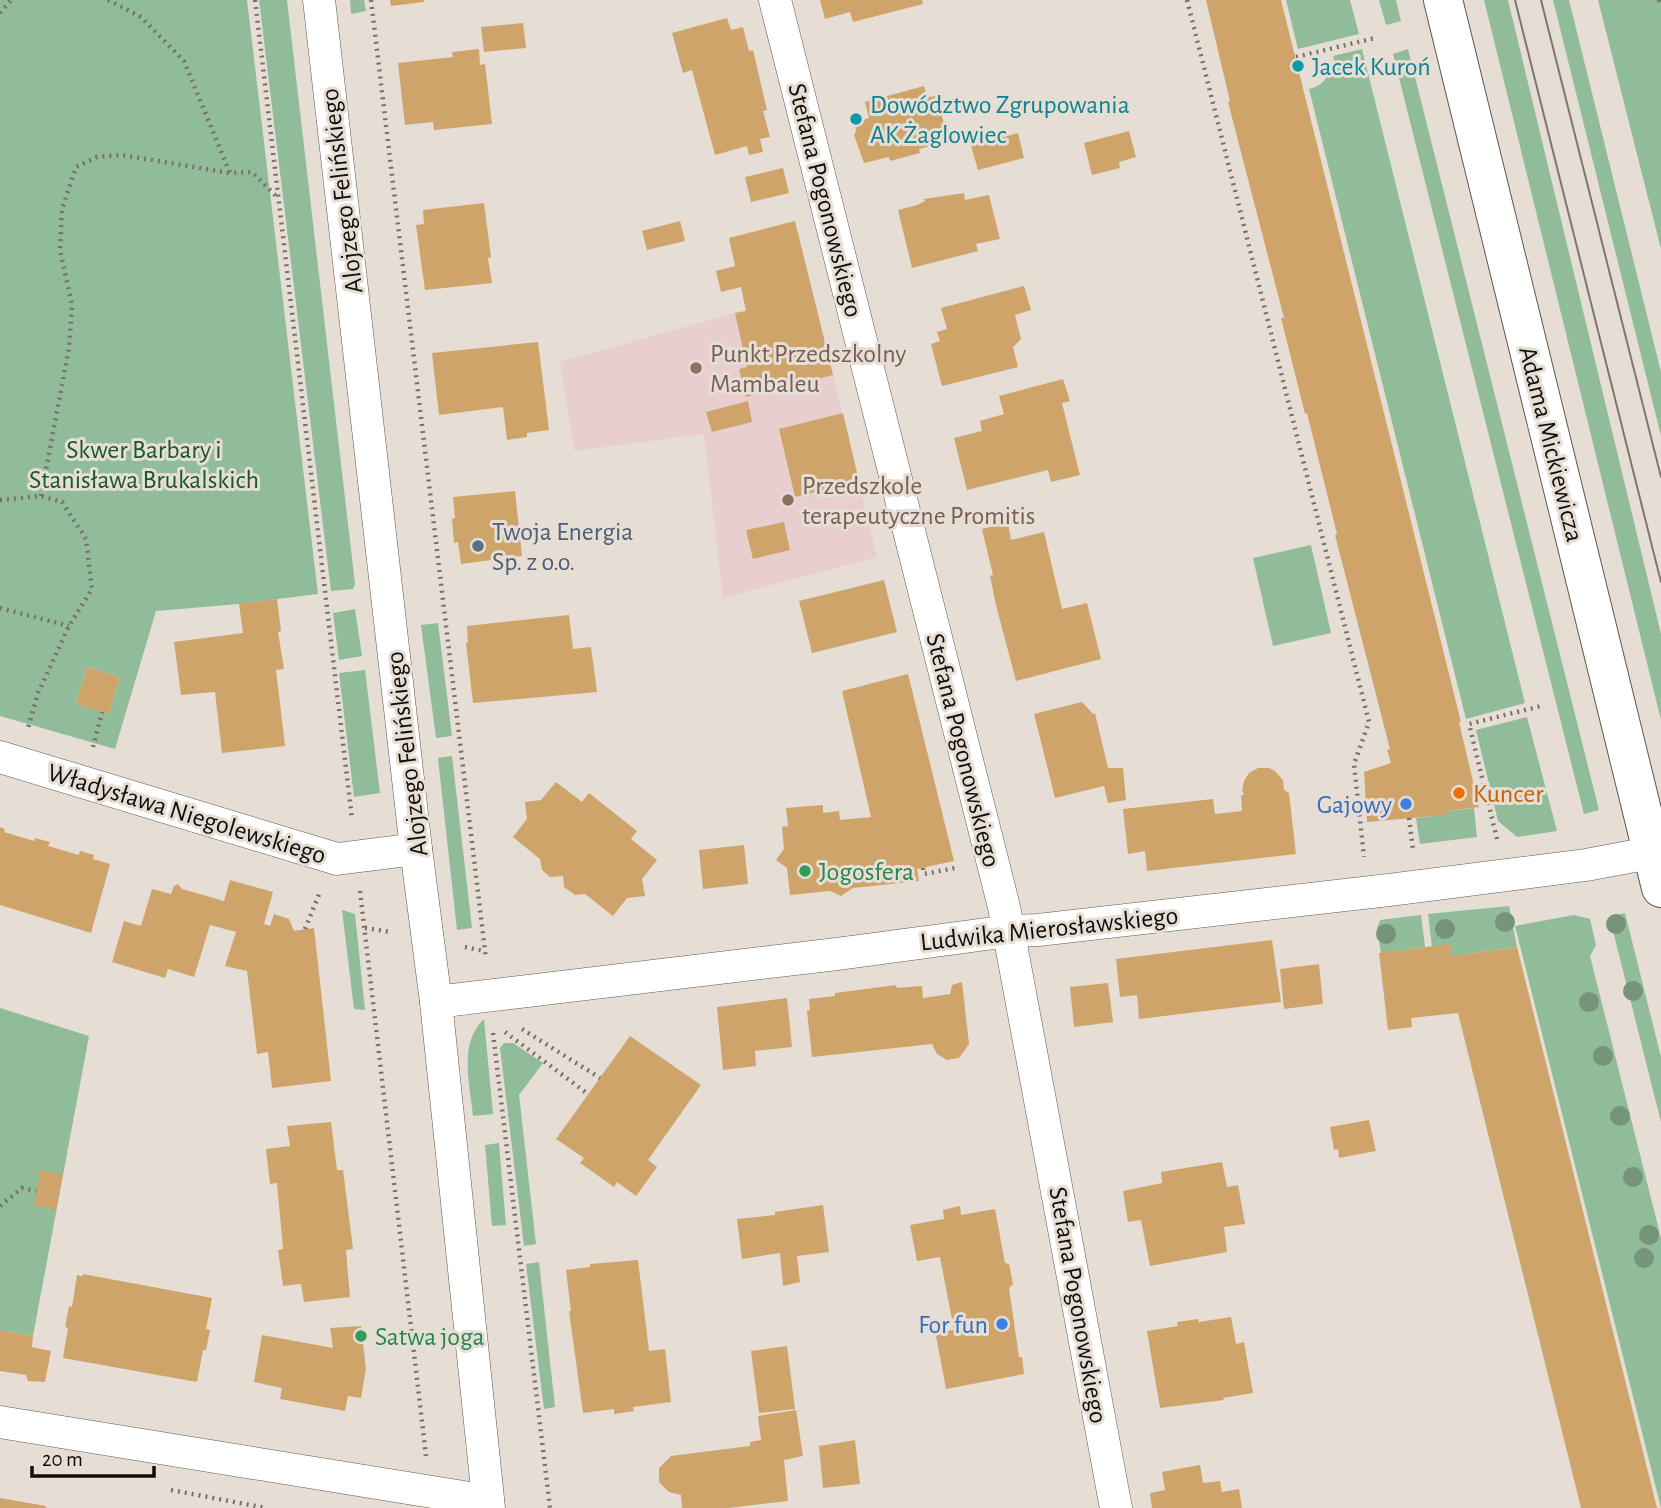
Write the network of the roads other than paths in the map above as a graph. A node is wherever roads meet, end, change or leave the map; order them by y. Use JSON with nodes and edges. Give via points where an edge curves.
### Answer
{"nodes":[{"id":1,"x":319,"y":0,"type":"edge"},
{"id":2,"x":775,"y":0,"type":"edge"},
{"id":3,"x":1443,"y":0,"type":"edge"},
{"id":4,"x":0,"y":757,"type":"edge"},
{"id":5,"x":416,"y":849,"type":"junction"},
{"id":6,"x":1658,"y":864,"type":"edge"},
{"id":7,"x":1009,"y":931,"type":"junction"},
{"id":8,"x":436,"y":1002,"type":"junction"},
{"id":9,"x":0,"y":1422,"type":"edge"},
{"id":10,"x":489,"y":1505,"type":"edge"},
{"id":11,"x":1116,"y":1508,"type":"edge"}],
"edges":[{"from":1,"to":5,"type":"street","name":"Alojzego Felińskiego"},
{"from":2,"to":7,"type":"street","name":"Stefana Pogonowskiego"},
{"from":3,"to":6,"type":"main road","name":"Adama Mickiewicza"},
{"from":4,"to":5,"type":"street","name":"Władysława Niegolewskiego","via":[[337,859]]},
{"from":5,"to":8,"type":"street","name":"Alojzego Felińskiego"},
{"from":6,"to":7,"type":"street","name":"Ludwika Mierosławskiego","via":[[1586,865]]},
{"from":7,"to":8,"type":"street","name":"Ludwika Mierosławskiego"},
{"from":7,"to":11,"type":"street","name":"Stefana Pogonowskiego"},
{"from":8,"to":10,"type":"street","name":"Alojzego Felińskiego"},
{"from":9,"to":10,"type":"street"}]}
